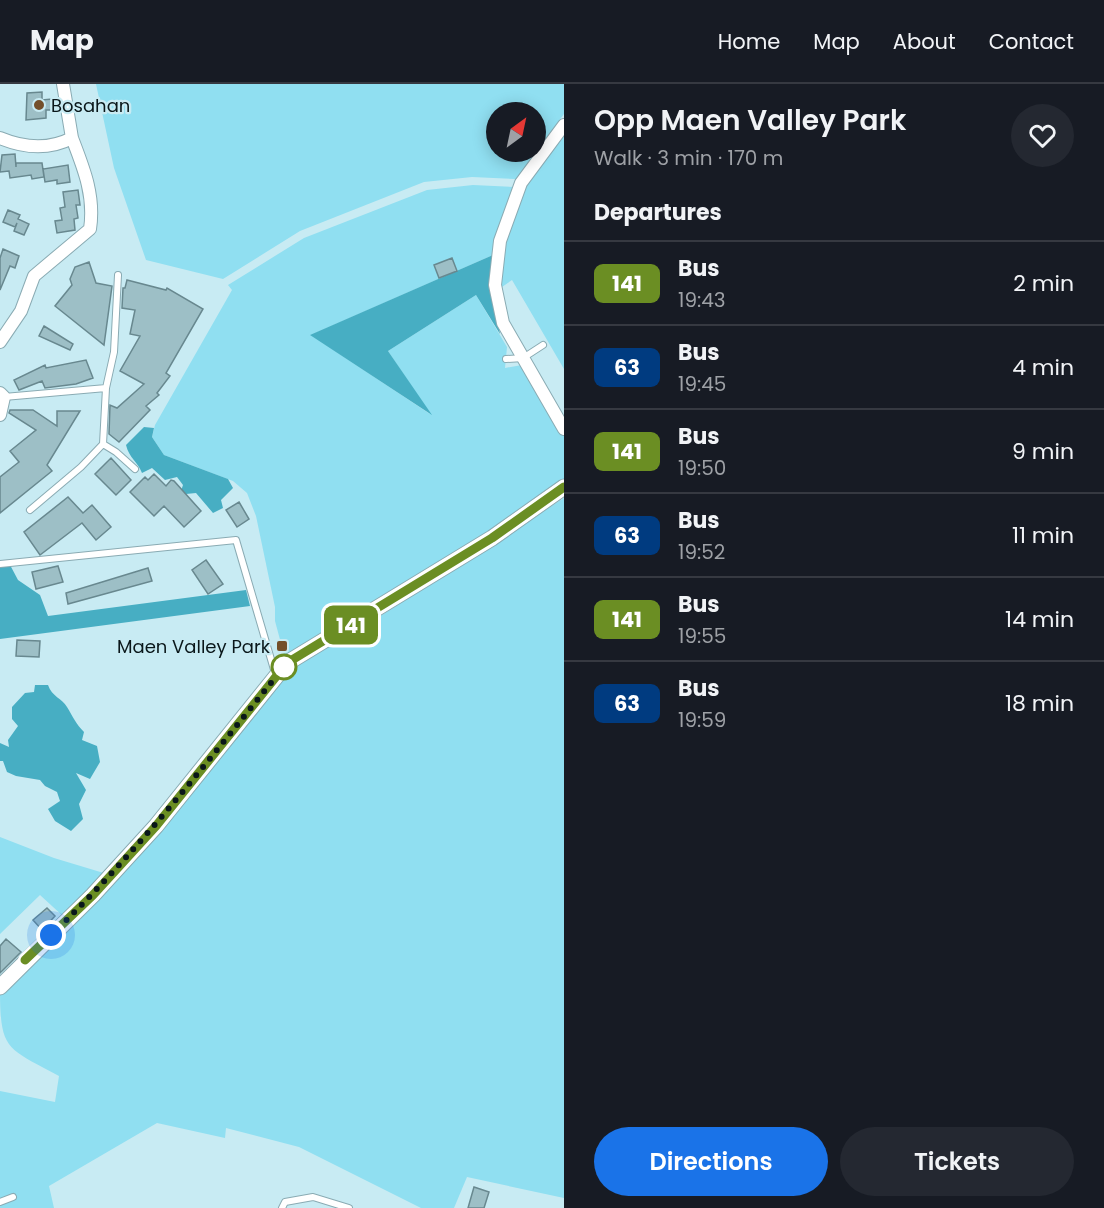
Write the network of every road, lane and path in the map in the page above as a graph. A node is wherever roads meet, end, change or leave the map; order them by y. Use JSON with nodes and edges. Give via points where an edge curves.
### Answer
{"nodes":[{"id":1,"x":63,"y":84,"type":"edge"},
{"id":2,"x":564,"y":125,"type":"edge"},
{"id":3,"x":0,"y":138,"type":"edge"},
{"id":4,"x":72,"y":138,"type":"junction"},
{"id":5,"x":118,"y":275,"type":"dead end"},
{"id":6,"x":0,"y":342,"type":"edge"},
{"id":7,"x":543,"y":345,"type":"dead end"},
{"id":8,"x":523,"y":358,"type":"junction"},
{"id":9,"x":506,"y":359,"type":"dead end"},
{"id":10,"x":106,"y":388,"type":"junction"},
{"id":11,"x":2,"y":395,"type":"edge"},
{"id":12,"x":0,"y":415,"type":"edge"},
{"id":13,"x":564,"y":429,"type":"edge"},
{"id":14,"x":103,"y":444,"type":"junction"},
{"id":15,"x":135,"y":469,"type":"dead end"},
{"id":16,"x":564,"y":487,"type":"edge"},
{"id":17,"x":30,"y":510,"type":"dead end"},
{"id":18,"x":0,"y":564,"type":"edge"},
{"id":19,"x":276,"y":677,"type":"junction"},
{"id":20,"x":0,"y":987,"type":"edge"},
{"id":21,"x":12,"y":1197,"type":"dead end"},
{"id":22,"x":0,"y":1202,"type":"edge"},
{"id":23,"x":282,"y":1208,"type":"edge"},
{"id":24,"x":349,"y":1208,"type":"edge"}],
"edges":[{"from":1,"to":4,"type":"street"},
{"from":2,"to":8,"type":"street","via":[[521,183],[500,241],[495,285],[503,323]]},
{"from":3,"to":4,"type":"street","via":[[20,146],[58,145]]},
{"from":4,"to":6,"type":"street","via":[[87,175],[93,209],[90,229],[34,276],[21,311]]},
{"from":5,"to":10,"type":"lane","via":[[114,352]]},
{"from":7,"to":8,"type":"lane"},
{"from":8,"to":9,"type":"lane"},
{"from":8,"to":13,"type":"street"},
{"from":10,"to":11,"type":"lane"},
{"from":10,"to":14,"type":"lane"},
{"from":11,"to":12,"type":"street"},
{"from":14,"to":15,"type":"lane"},
{"from":14,"to":17,"type":"lane"},
{"from":16,"to":19,"type":"street","via":[[482,544],[287,663]]},
{"from":18,"to":19,"type":"lane","via":[[236,540]]},
{"from":19,"to":20,"type":"street","via":[[156,826]]},
{"from":21,"to":22,"type":"lane"},
{"from":23,"to":24,"type":"lane","via":[[285,1202],[313,1197]]}]}
